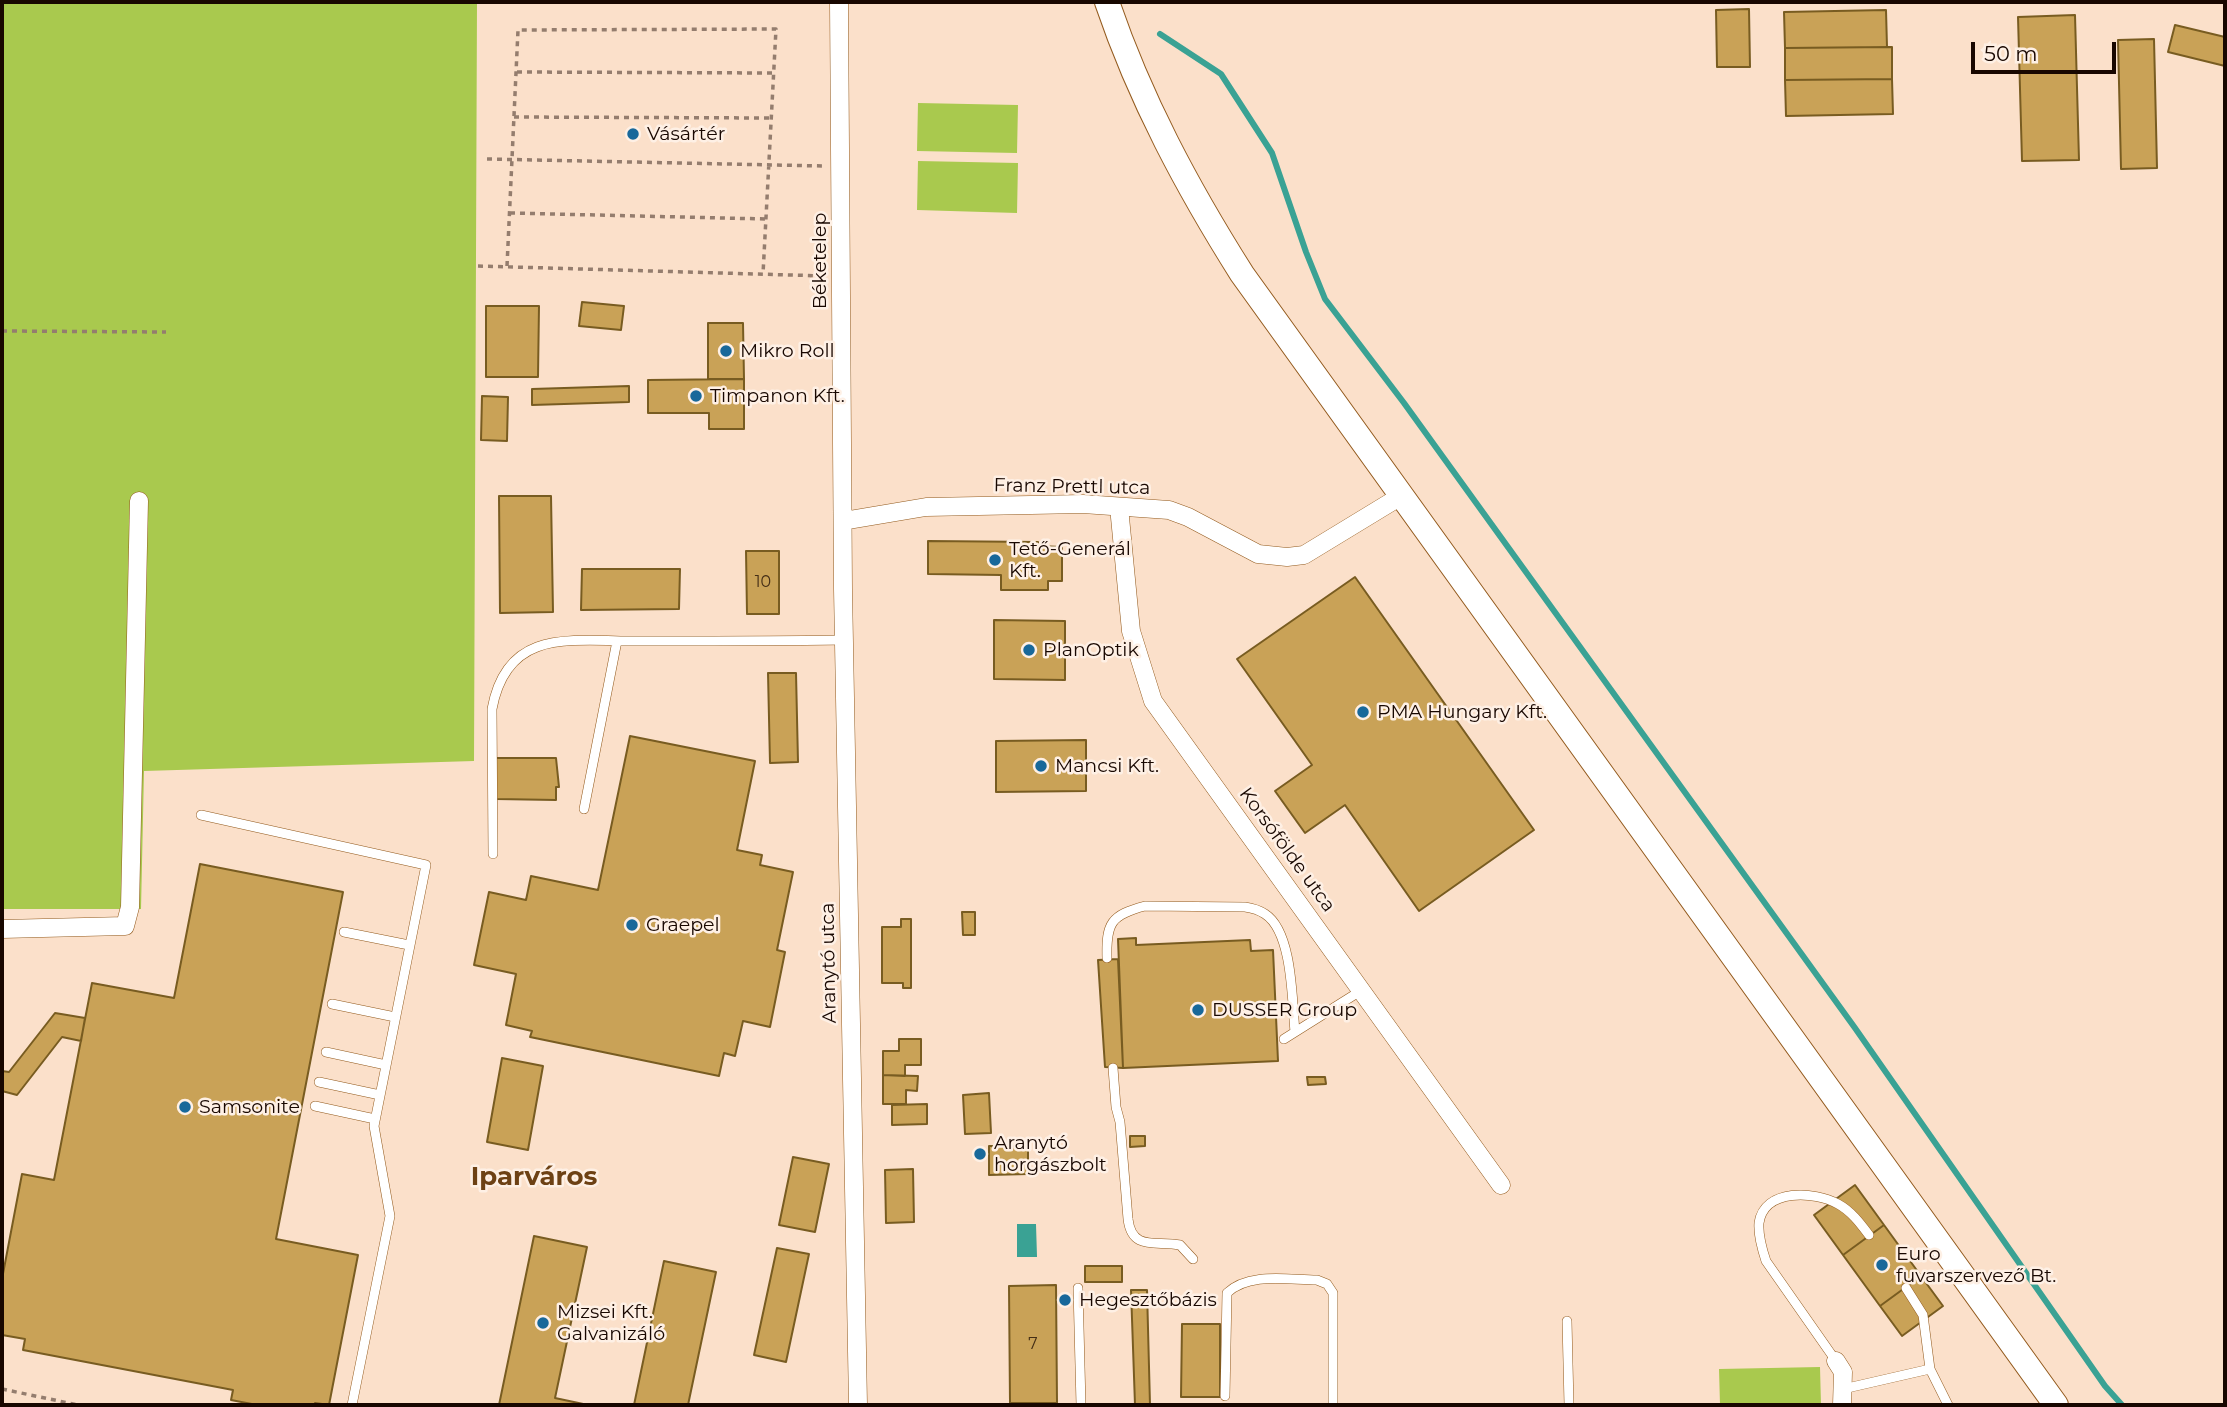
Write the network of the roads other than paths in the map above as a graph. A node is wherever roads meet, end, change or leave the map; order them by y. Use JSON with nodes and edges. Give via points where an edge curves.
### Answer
{"nodes":[{"id":1,"x":839,"y":2,"type":"edge"},
{"id":2,"x":1107,"y":2,"type":"edge"},
{"id":3,"x":1401,"y":496,"type":"junction"},
{"id":4,"x":139,"y":501,"type":"dead end"},
{"id":5,"x":1119,"y":507,"type":"junction"},
{"id":6,"x":843,"y":521,"type":"junction"},
{"id":7,"x":844,"y":640,"type":"junction"},
{"id":8,"x":617,"y":641,"type":"junction"},
{"id":9,"x":584,"y":809,"type":"dead end"},
{"id":10,"x":201,"y":815,"type":"dead end"},
{"id":11,"x":493,"y":854,"type":"dead end"},
{"id":12,"x":2,"y":929,"type":"edge"},
{"id":13,"x":344,"y":932,"type":"dead end"},
{"id":14,"x":409,"y":945,"type":"junction"},
{"id":15,"x":1107,"y":958,"type":"dead end"},
{"id":16,"x":1362,"y":990,"type":"junction"},
{"id":17,"x":332,"y":1003,"type":"dead end"},
{"id":18,"x":395,"y":1017,"type":"junction"},
{"id":19,"x":1295,"y":1032,"type":"junction"},
{"id":20,"x":1284,"y":1039,"type":"dead end"},
{"id":21,"x":326,"y":1052,"type":"dead end"},
{"id":22,"x":386,"y":1065,"type":"junction"},
{"id":23,"x":1113,"y":1068,"type":"dead end"},
{"id":24,"x":318,"y":1082,"type":"dead end"},
{"id":25,"x":380,"y":1095,"type":"junction"},
{"id":26,"x":314,"y":1107,"type":"dead end"},
{"id":27,"x":375,"y":1119,"type":"junction"},
{"id":28,"x":1501,"y":1185,"type":"dead end"},
{"id":29,"x":1869,"y":1235,"type":"dead end"},
{"id":30,"x":1193,"y":1259,"type":"dead end"},
{"id":31,"x":1077,"y":1288,"type":"dead end"},
{"id":32,"x":1906,"y":1288,"type":"dead end"},
{"id":33,"x":1567,"y":1321,"type":"dead end"},
{"id":34,"x":1836,"y":1361,"type":"joint"},
{"id":35,"x":1930,"y":1369,"type":"junction"},
{"id":36,"x":1225,"y":1396,"type":"dead end"},
{"id":37,"x":1842,"y":1397,"type":"edge"},
{"id":38,"x":352,"y":1405,"type":"edge"},
{"id":39,"x":858,"y":1405,"type":"edge"},
{"id":40,"x":1081,"y":1405,"type":"edge"},
{"id":41,"x":1333,"y":1405,"type":"edge"},
{"id":42,"x":1569,"y":1405,"type":"edge"},
{"id":43,"x":1948,"y":1405,"type":"edge"},
{"id":44,"x":2056,"y":1405,"type":"edge"}],
"edges":[{"from":1,"to":6,"type":"street","name":"Béketelep"},
{"from":2,"to":3,"type":"main road","via":[[1147,106],[1210,223]]},
{"from":3,"to":5,"type":"street","name":"Franz Prettl utca","via":[[1304,555],[1287,557],[1258,554],[1169,510]]},
{"from":3,"to":44,"type":"main road"},
{"from":4,"to":12,"type":"street","via":[[130,907],[125,926]]},
{"from":5,"to":6,"type":"street","name":"Franz Prettl utca","via":[[926,507]]},
{"from":5,"to":16,"type":"street","name":"Korsófölde utca","via":[[1131,631],[1153,701]]},
{"from":6,"to":7,"type":"street","name":"Aranytó utca"},
{"from":7,"to":8,"type":"lane"},
{"from":7,"to":39,"type":"street","name":"Aranytó utca"},
{"from":8,"to":9,"type":"lane"},
{"from":8,"to":11,"type":"lane","via":[[551,643],[535,648],[501,679],[492,709]]},
{"from":10,"to":14,"type":"lane","via":[[426,865]]},
{"from":13,"to":14,"type":"lane"},
{"from":14,"to":18,"type":"lane"},
{"from":15,"to":19,"type":"lane","via":[[1109,928],[1134,909],[1257,910],[1267,914],[1283,939]]},
{"from":16,"to":19,"type":"lane"},
{"from":16,"to":28,"type":"street","name":"Korsófölde utca"},
{"from":17,"to":18,"type":"lane"},
{"from":18,"to":22,"type":"lane"},
{"from":19,"to":20,"type":"lane"},
{"from":21,"to":22,"type":"lane"},
{"from":22,"to":25,"type":"lane"},
{"from":23,"to":30,"type":"lane","via":[[1129,1226],[1140,1241],[1180,1245]]},
{"from":24,"to":25,"type":"lane"},
{"from":25,"to":27,"type":"lane"},
{"from":26,"to":27,"type":"lane"},
{"from":27,"to":38,"type":"lane","via":[[390,1216]]},
{"from":29,"to":34,"type":"lane","via":[[1848,1210],[1811,1194],[1773,1202],[1759,1222],[1766,1261]]},
{"from":31,"to":40,"type":"lane"},
{"from":32,"to":35,"type":"lane","via":[[1923,1315]]},
{"from":33,"to":42,"type":"lane"},
{"from":34,"to":37,"type":"street","via":[[1843,1372]]},
{"from":35,"to":37,"type":"lane"},
{"from":35,"to":43,"type":"lane"},
{"from":36,"to":41,"type":"lane","via":[[1227,1293],[1247,1280],[1317,1280],[1327,1284],[1332,1293]]}]}
